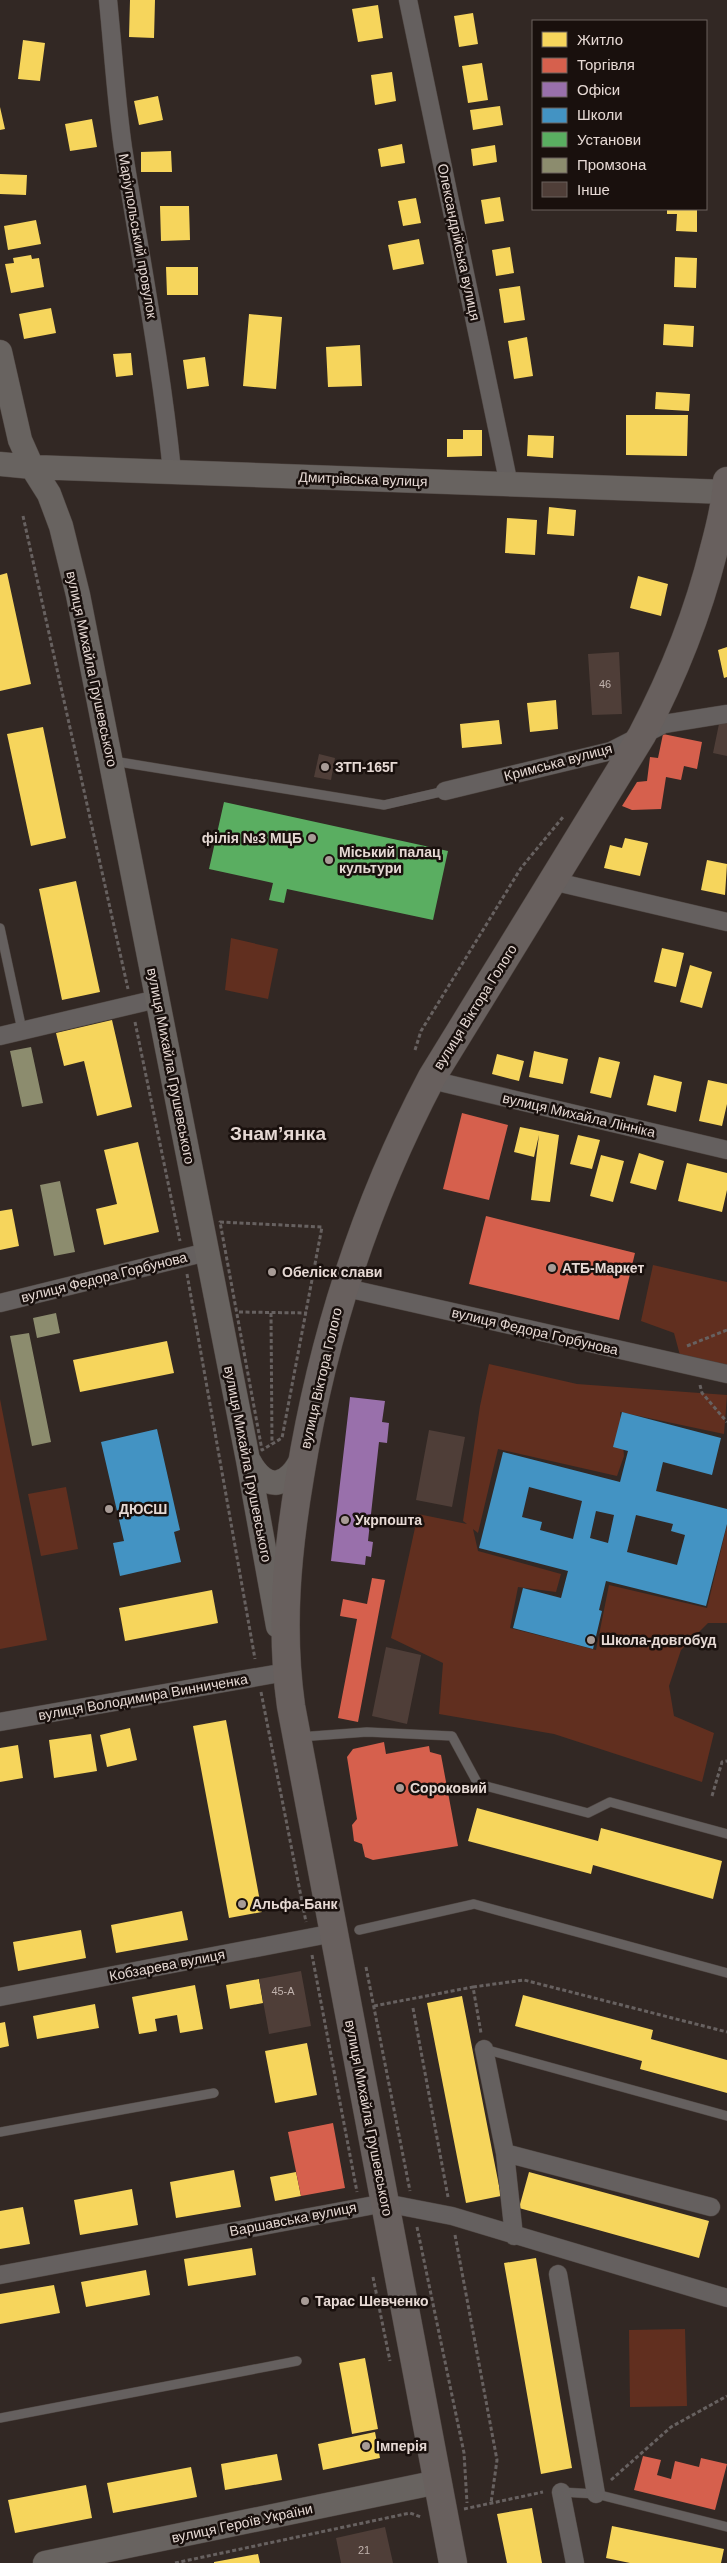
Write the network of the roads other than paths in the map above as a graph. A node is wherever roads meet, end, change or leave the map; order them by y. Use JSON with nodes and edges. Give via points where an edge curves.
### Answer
{"nodes":[{"id":1,"x":108,"y":0,"type":"edge"},
{"id":2,"x":408,"y":0,"type":"edge"},
{"id":3,"x":0,"y":352,"type":"edge"},
{"id":4,"x":0,"y":464,"type":"edge"},
{"id":5,"x":32,"y":467,"type":"junction"},
{"id":6,"x":172,"y":472,"type":"junction"},
{"id":7,"x":727,"y":481,"type":"edge"},
{"id":8,"x":509,"y":485,"type":"junction"},
{"id":9,"x":727,"y":492,"type":"edge"},
{"id":10,"x":727,"y":714,"type":"edge"},
{"id":11,"x":642,"y":735,"type":"junction"},
{"id":12,"x":112,"y":761,"type":"junction"},
{"id":13,"x":445,"y":791,"type":"joint"},
{"id":14,"x":552,"y":881,"type":"junction"},
{"id":15,"x":727,"y":922,"type":"edge"},
{"id":16,"x":0,"y":928,"type":"edge"},
{"id":17,"x":157,"y":999,"type":"junction"},
{"id":18,"x":22,"y":1030,"type":"junction"},
{"id":19,"x":0,"y":1036,"type":"edge"},
{"id":20,"x":432,"y":1077,"type":"junction"},
{"id":21,"x":727,"y":1150,"type":"edge"},
{"id":22,"x":207,"y":1252,"type":"junction"},
{"id":23,"x":342,"y":1287,"type":"junction"},
{"id":24,"x":0,"y":1302,"type":"edge"},
{"id":25,"x":727,"y":1374,"type":"edge"},
{"id":26,"x":255,"y":1455,"type":"junction"},
{"id":27,"x":303,"y":1456,"type":"junction"},
{"id":28,"x":288,"y":1558,"type":"joint"},
{"id":29,"x":286,"y":1672,"type":"junction"},
{"id":30,"x":0,"y":1722,"type":"edge"},
{"id":31,"x":297,"y":1737,"type":"junction"},
{"id":32,"x":727,"y":1834,"type":"edge"},
{"id":33,"x":334,"y":1934,"type":"junction"},
{"id":34,"x":727,"y":1973,"type":"edge"},
{"id":35,"x":0,"y":1997,"type":"edge"},
{"id":36,"x":484,"y":2049,"type":"joint"},
{"id":37,"x":214,"y":2093,"type":"dead end"},
{"id":38,"x":727,"y":2116,"type":"edge"},
{"id":39,"x":0,"y":2132,"type":"edge"},
{"id":40,"x":505,"y":2154,"type":"junction"},
{"id":41,"x":373,"y":2204,"type":"junction"},
{"id":42,"x":711,"y":2207,"type":"dead end"},
{"id":43,"x":514,"y":2236,"type":"junction"},
{"id":44,"x":558,"y":2274,"type":"dead end"},
{"id":45,"x":0,"y":2275,"type":"edge"},
{"id":46,"x":727,"y":2298,"type":"edge"},
{"id":47,"x":296,"y":2361,"type":"dead end"},
{"id":48,"x":0,"y":2418,"type":"edge"},
{"id":49,"x":426,"y":2484,"type":"junction"},
{"id":50,"x":561,"y":2492,"type":"joint"},
{"id":51,"x":596,"y":2494,"type":"junction"},
{"id":52,"x":727,"y":2527,"type":"edge"},
{"id":53,"x":45,"y":2563,"type":"edge"},
{"id":54,"x":453,"y":2563,"type":"edge"},
{"id":55,"x":575,"y":2563,"type":"edge"}],
"edges":[{"from":1,"to":6,"type":"street","name":"Маріупольський провулок","via":[[123,146],[158,356]]},
{"from":2,"to":8,"type":"street","name":"Олександрійська вулиця"},
{"from":3,"to":5,"type":"main road","name":"вулиця Михайла Грушевського","via":[[13,414]]},
{"from":4,"to":5,"type":"main road","name":"Дмитрівська вулиця"},
{"from":5,"to":6,"type":"main road","name":"Дмитрівська вулиця"},
{"from":5,"to":12,"type":"main road","name":"вулиця Михайла Грушевського","via":[[49,494],[61,526]]},
{"from":6,"to":8,"type":"main road","name":"Дмитрівська вулиця"},
{"from":7,"to":9,"type":"main road","name":"вулиця Віктора Голого"},
{"from":8,"to":9,"type":"main road","name":"Дмитрівська вулиця"},
{"from":9,"to":11,"type":"main road","name":"вулиця Віктора Голого","via":[[694,617]]},
{"from":10,"to":11,"type":"street","name":"Кримська вулиця","via":[[664,724]]},
{"from":11,"to":13,"type":"street","name":"Кримська вулиця","via":[[611,751]]},
{"from":11,"to":14,"type":"main road","name":"вулиця Віктора Голого"},
{"from":12,"to":13,"type":"lane","via":[[384,805]]},
{"from":12,"to":17,"type":"main road","name":"вулиця Михайла Грушевського"},
{"from":14,"to":15,"type":"street"},
{"from":14,"to":20,"type":"main road","name":"вулиця Віктора Голого"},
{"from":16,"to":18,"type":"lane"},
{"from":17,"to":18,"type":"street"},
{"from":17,"to":22,"type":"main road","name":"вулиця Михайла Грушевського"},
{"from":18,"to":19,"type":"street"},
{"from":20,"to":21,"type":"street","name":"вулиця Михайла Лінніка","via":[[444,1083]]},
{"from":20,"to":23,"type":"main road","name":"вулиця Віктора Голого","via":[[373,1202]]},
{"from":22,"to":24,"type":"street","name":"вулиця Федора Горбунова"},
{"from":22,"to":26,"type":"main road","name":"вулиця Михайла Грушевського"},
{"from":23,"to":25,"type":"street","name":"вулиця Федора Горбунова"},
{"from":23,"to":27,"type":"main road","name":"вулиця Віктора Голого","via":[[316,1388]]},
{"from":26,"to":27,"type":"main road","via":[[256,1475],[266,1482],[286,1480],[296,1471]]},
{"from":26,"to":29,"type":"main road","name":"вулиця Михайла Грушевського"},
{"from":27,"to":28,"type":"main road","name":"вулиця Віктора Голого"},
{"from":28,"to":29,"type":"main road","name":"вулиця Михайла Грушевського"},
{"from":29,"to":30,"type":"street","name":"вулиця Володимира Винниченка"},
{"from":29,"to":31,"type":"main road","name":"вулиця Михайла Грушевського"},
{"from":31,"to":32,"type":"lane","via":[[367,1732],[452,1736],[478,1784],[588,1813],[610,1802]]},
{"from":31,"to":33,"type":"main road","name":"вулиця Михайла Грушевського"},
{"from":33,"to":34,"type":"lane","via":[[474,1904]]},
{"from":33,"to":35,"type":"street","name":"Кобзарева вулиця"},
{"from":33,"to":41,"type":"main road","name":"вулиця Михайла Грушевського"},
{"from":36,"to":38,"type":"lane"},
{"from":36,"to":40,"type":"street"},
{"from":37,"to":39,"type":"lane"},
{"from":40,"to":42,"type":"street"},
{"from":40,"to":43,"type":"street"},
{"from":41,"to":43,"type":"street","name":"Варшавська вулиця","via":[[452,2216]]},
{"from":41,"to":45,"type":"street","name":"Варшавська вулиця"},
{"from":41,"to":49,"type":"main road","name":"вулиця Михайла Грушевського"},
{"from":43,"to":46,"type":"street","name":"Варшавська вулиця"},
{"from":44,"to":51,"type":"street"},
{"from":47,"to":48,"type":"lane"},
{"from":49,"to":53,"type":"main road","name":"вулиця Героїв України"},
{"from":49,"to":54,"type":"main road","name":"вулиця Михайла Грушевського","via":[[444,2516]]},
{"from":50,"to":51,"type":"lane"},
{"from":50,"to":55,"type":"street"},
{"from":51,"to":52,"type":"lane"}]}
